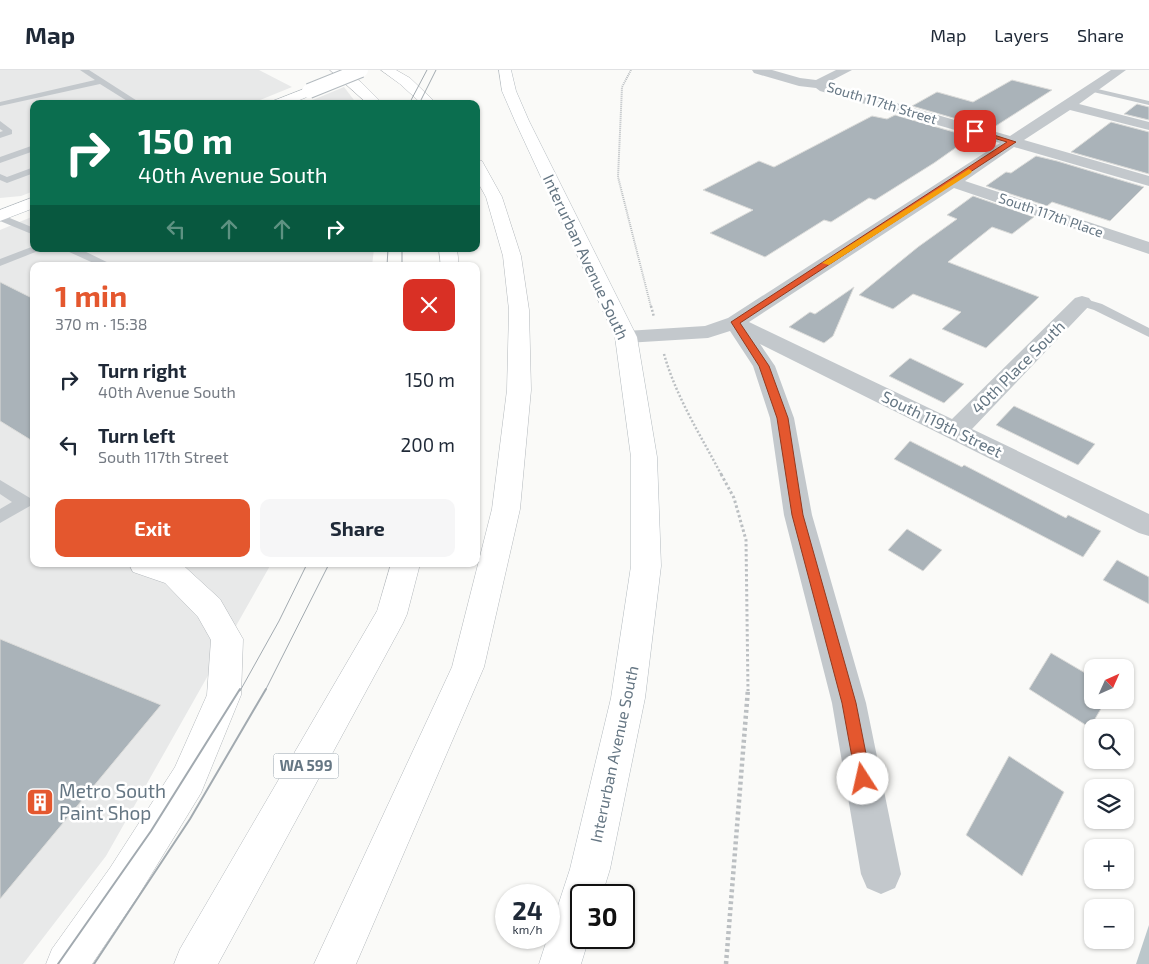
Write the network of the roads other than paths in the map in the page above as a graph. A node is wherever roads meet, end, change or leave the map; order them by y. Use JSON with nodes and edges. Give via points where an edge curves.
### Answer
{"nodes":[{"id":1,"x":84,"y":70,"type":"edge"},
{"id":2,"x":336,"y":70,"type":"edge"},
{"id":3,"x":360,"y":70,"type":"edge"},
{"id":4,"x":387,"y":70,"type":"edge"},
{"id":5,"x":505,"y":70,"type":"edge"},
{"id":6,"x":758,"y":70,"type":"edge"},
{"id":7,"x":846,"y":70,"type":"edge"},
{"id":8,"x":1120,"y":70,"type":"edge"},
{"id":9,"x":101,"y":81,"type":"junction"},
{"id":10,"x":820,"y":84,"type":"junction"},
{"id":11,"x":1092,"y":89,"type":"junction"},
{"id":12,"x":132,"y":100,"type":"edge"},
{"id":13,"x":288,"y":100,"type":"edge"},
{"id":14,"x":372,"y":100,"type":"edge"},
{"id":15,"x":426,"y":100,"type":"edge"},
{"id":16,"x":1149,"y":103,"type":"edge"},
{"id":17,"x":0,"y":104,"type":"edge"},
{"id":18,"x":1068,"y":105,"type":"junction"},
{"id":19,"x":0,"y":124,"type":"edge"},
{"id":20,"x":1149,"y":126,"type":"edge"},
{"id":21,"x":0,"y":135,"type":"edge"},
{"id":22,"x":1012,"y":142,"type":"junction"},
{"id":23,"x":30,"y":149,"type":"edge"},
{"id":24,"x":0,"y":160,"type":"edge"},
{"id":25,"x":30,"y":171,"type":"edge"},
{"id":26,"x":480,"y":172,"type":"edge"},
{"id":27,"x":3,"y":179,"type":"edge"},
{"id":28,"x":1149,"y":181,"type":"edge"},
{"id":29,"x":953,"y":182,"type":"junction"},
{"id":30,"x":30,"y":204,"type":"edge"},
{"id":31,"x":0,"y":216,"type":"edge"},
{"id":32,"x":30,"y":230,"type":"edge"},
{"id":33,"x":1149,"y":248,"type":"edge"},
{"id":34,"x":30,"y":251,"type":"edge"},
{"id":35,"x":78,"y":252,"type":"edge"},
{"id":36,"x":100,"y":262,"type":"edge"},
{"id":37,"x":0,"y":263,"type":"edge"},
{"id":38,"x":1082,"y":302,"type":"joint"},
{"id":39,"x":735,"y":322,"type":"junction"},
{"id":40,"x":1149,"y":333,"type":"edge"},
{"id":41,"x":626,"y":337,"type":"junction"},
{"id":42,"x":955,"y":431,"type":"junction"},
{"id":43,"x":0,"y":486,"type":"edge"},
{"id":44,"x":29,"y":505,"type":"edge"},
{"id":45,"x":0,"y":517,"type":"edge"},
{"id":46,"x":1149,"y":526,"type":"edge"},
{"id":47,"x":153,"y":567,"type":"edge"},
{"id":48,"x":404,"y":567,"type":"edge"},
{"id":49,"x":881,"y":874,"type":"dead end"},
{"id":50,"x":586,"y":884,"type":"edge"},
{"id":51,"x":570,"y":933,"type":"edge"},
{"id":52,"x":67,"y":964,"type":"edge"},
{"id":53,"x":194,"y":964,"type":"edge"},
{"id":54,"x":334,"y":964,"type":"edge"},
{"id":55,"x":560,"y":964,"type":"edge"}],
"edges":[{"from":1,"to":9,"type":"lane"},
{"from":2,"to":14,"type":"main road"},
{"from":3,"to":13,"type":"main road","bridge":true},
{"from":4,"to":15,"type":"main road"},
{"from":5,"to":41,"type":"main road","name":"Interurban Avenue South","via":[[509,91],[522,121]]},
{"from":6,"to":10,"type":"street","name":"South 117th Street","via":[[799,82]]},
{"from":7,"to":10,"type":"street"},
{"from":8,"to":11,"type":"street"},
{"from":9,"to":12,"type":"lane"},
{"from":9,"to":17,"type":"lane"},
{"from":10,"to":22,"type":"street","name":"South 117th Street"},
{"from":11,"to":16,"type":"lane"},
{"from":11,"to":18,"type":"street"},
{"from":18,"to":20,"type":"street"},
{"from":18,"to":22,"type":"street"},
{"from":19,"to":21,"type":"lane","via":[[9,132]]},
{"from":22,"to":28,"type":"street","name":"South 117th Street"},
{"from":22,"to":29,"type":"street"},
{"from":23,"to":24,"type":"lane"},
{"from":25,"to":27,"type":"lane"},
{"from":26,"to":54,"type":"main road","via":[[494,198],[512,256],[519,310],[519,390],[506,509],[468,667]]},
{"from":29,"to":33,"type":"street","name":"South 117th Place"},
{"from":29,"to":39,"type":"street"},
{"from":30,"to":31,"type":"main road"},
{"from":31,"to":32,"type":"lane"},
{"from":34,"to":37,"type":"lane"},
{"from":35,"to":36,"type":"lane"},
{"from":38,"to":40,"type":"lane"},
{"from":38,"to":42,"type":"street","name":"40th Place South"},
{"from":39,"to":41,"type":"street","via":[[708,332]]},
{"from":39,"to":42,"type":"street","name":"South 119th Street"},
{"from":39,"to":49,"type":"street","via":[[764,366],[782,418],[798,515],[849,703]]},
{"from":41,"to":50,"type":"main road","name":"Interurban Avenue South","via":[[644,457],[646,566],[628,698]]},
{"from":42,"to":46,"type":"street","name":"South 119th Street"},
{"from":43,"to":44,"type":"lane"},
{"from":44,"to":45,"type":"lane"},
{"from":47,"to":52,"type":"main road","via":[[175,574],[209,608],[227,639],[224,695],[188,780],[124,882]]},
{"from":48,"to":53,"type":"main road","number":"WA 599","via":[[392,614]]},
{"from":51,"to":55,"type":"main road","name":"Interurban Avenue South"}]}
